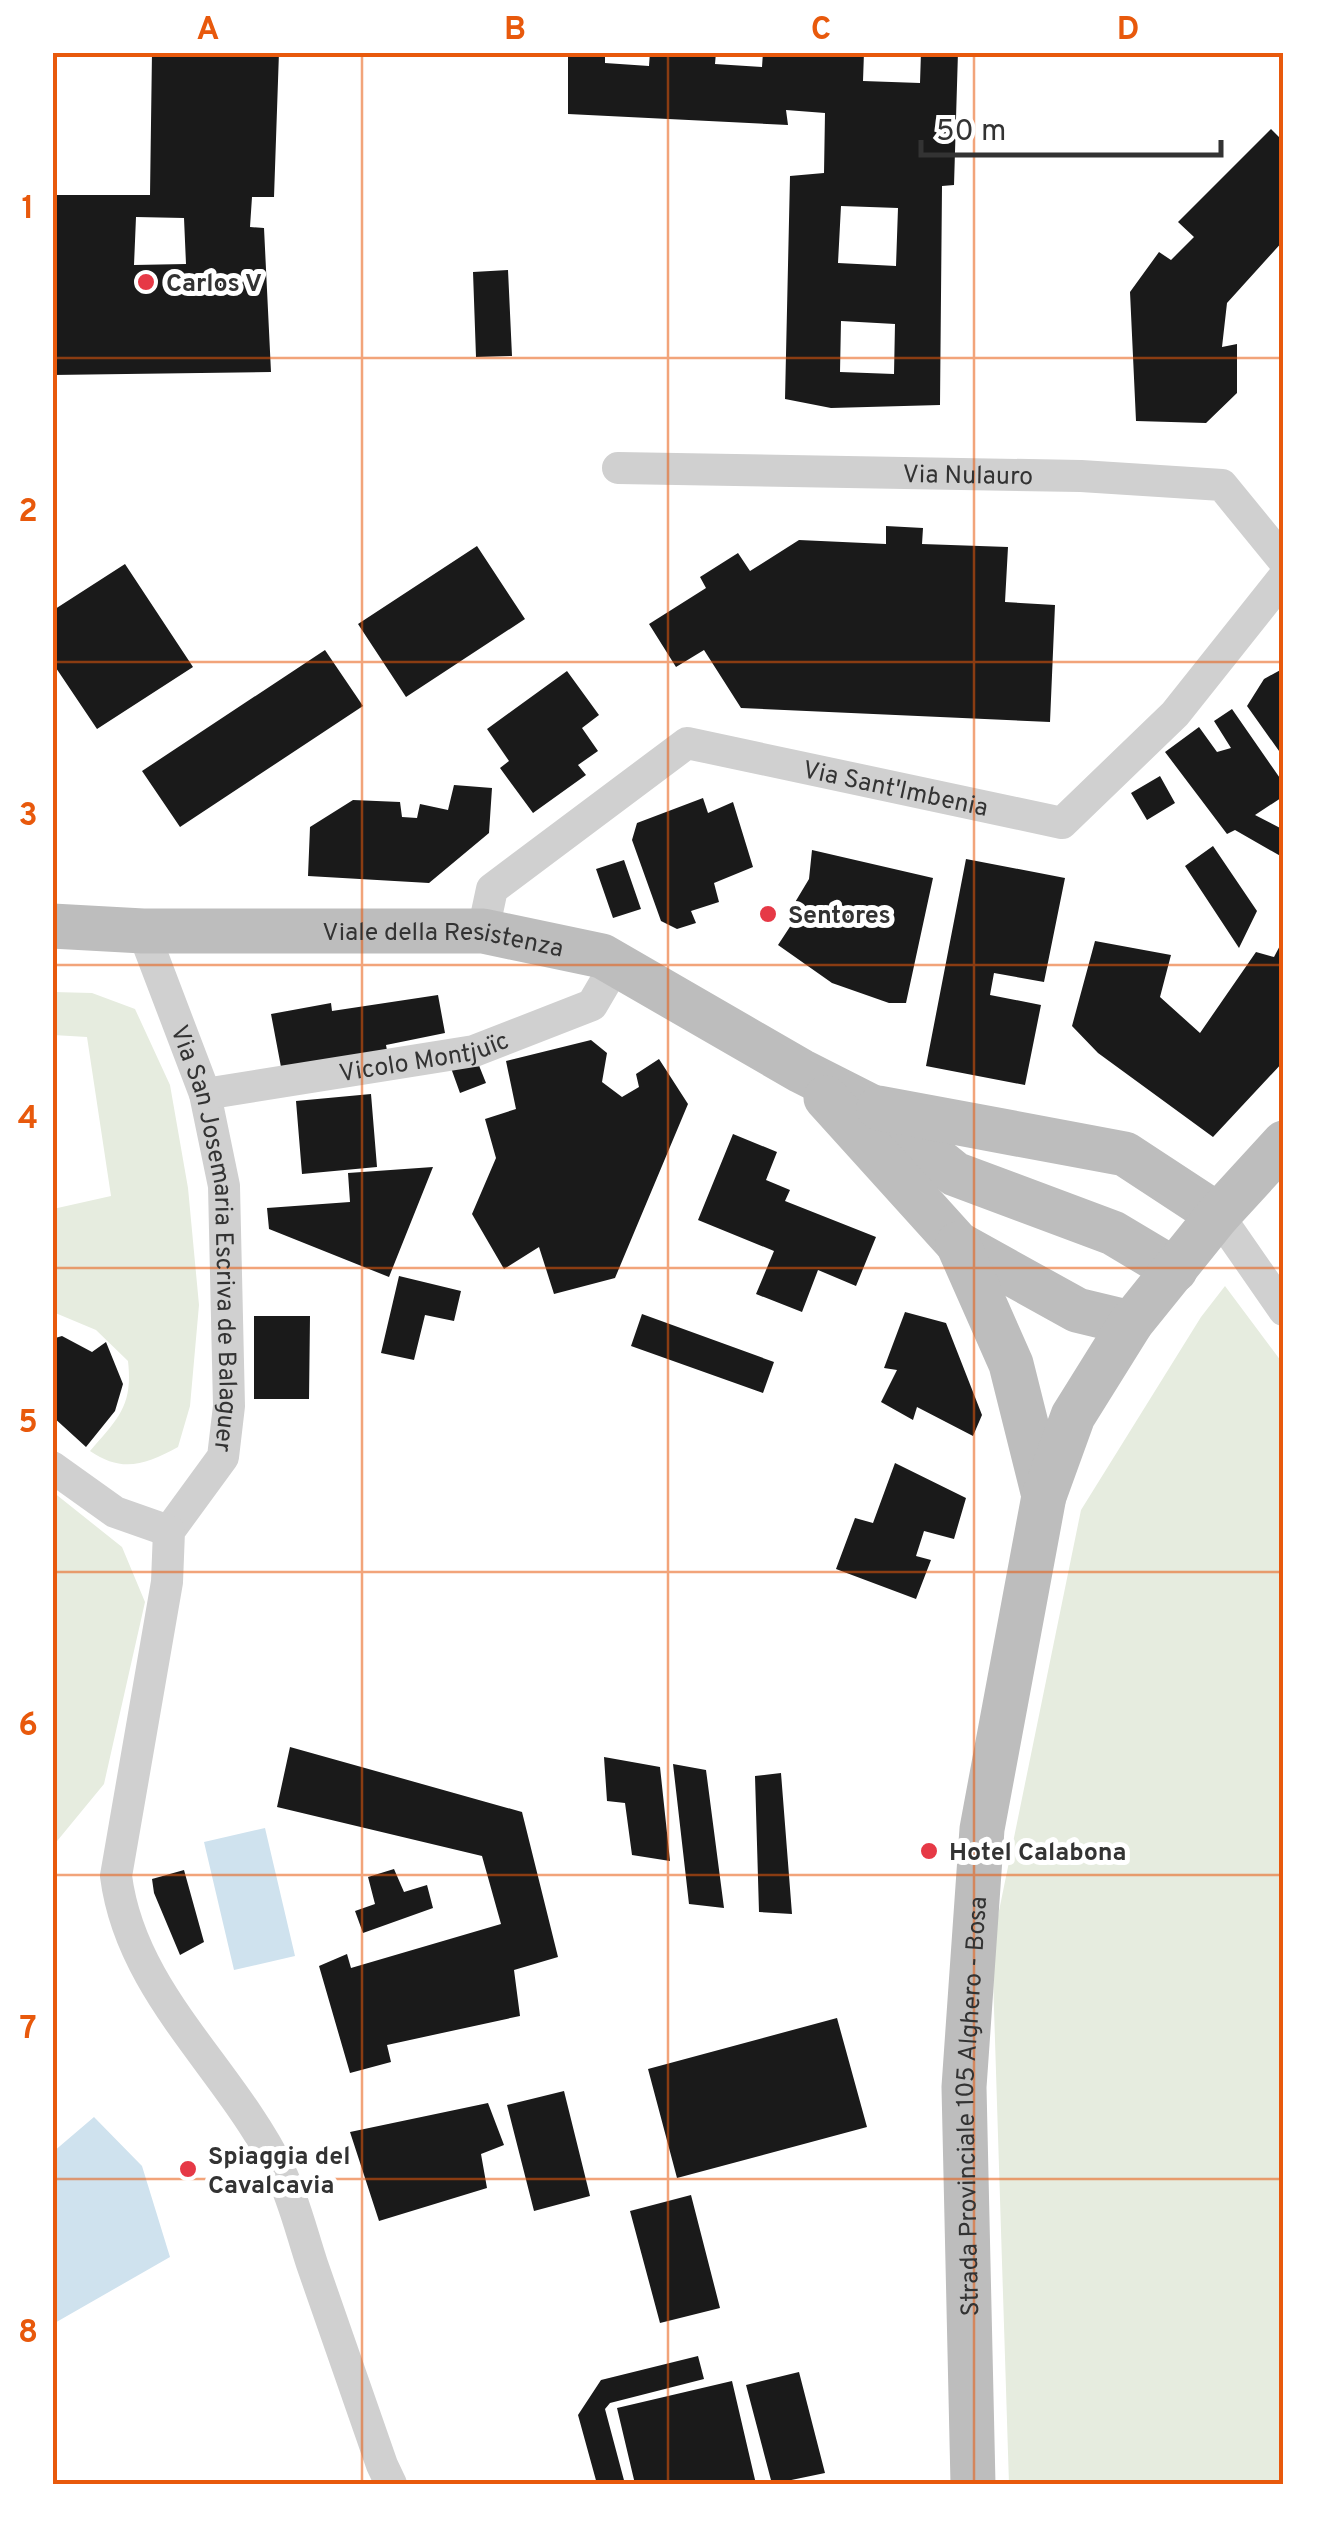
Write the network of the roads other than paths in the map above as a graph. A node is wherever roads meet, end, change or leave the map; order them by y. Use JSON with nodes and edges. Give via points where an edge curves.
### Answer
{"nodes":[{"id":1,"x":618,"y":468,"type":"dead end"},
{"id":2,"x":1284,"y":561,"type":"edge"},
{"id":3,"x":1284,"y":577,"type":"edge"},
{"id":4,"x":52,"y":926,"type":"edge"},
{"id":5,"x":483,"y":931,"type":"junction"},
{"id":6,"x":144,"y":932,"type":"junction"},
{"id":7,"x":616,"y":964,"type":"junction"},
{"id":8,"x":801,"y":1071,"type":"junction"},
{"id":9,"x":205,"y":1094,"type":"junction"},
{"id":10,"x":872,"y":1107,"type":"junction"},
{"id":11,"x":1284,"y":1143,"type":"edge"},
{"id":12,"x":1218,"y":1215,"type":"junction"},
{"id":13,"x":958,"y":1244,"type":"junction"},
{"id":14,"x":1175,"y":1270,"type":"junction"},
{"id":15,"x":1284,"y":1310,"type":"edge"},
{"id":16,"x":1132,"y":1323,"type":"junction"},
{"id":17,"x":52,"y":1466,"type":"edge"},
{"id":18,"x":1044,"y":1496,"type":"junction"},
{"id":19,"x":169,"y":1531,"type":"junction"},
{"id":20,"x":391,"y":2484,"type":"edge"},
{"id":21,"x":974,"y":2484,"type":"edge"}],
"edges":[{"from":1,"to":2,"type":"street","name":"Via Nulauro","via":[[1081,476],[1222,485]]},
{"from":3,"to":5,"type":"street","name":"Via Sant'Imbenia","via":[[1174,714],[1062,823],[687,743],[492,889]]},
{"from":4,"to":6,"type":"street","name":"Viale della Resistenza"},
{"from":5,"to":6,"type":"street","name":"Viale della Resistenza"},
{"from":5,"to":7,"type":"street","name":"Viale della Resistenza"},
{"from":6,"to":9,"type":"street","name":"Via San Josemaria Escriva de Balaguer"},
{"from":7,"to":8,"type":"street","name":"Viale della Resistenza"},
{"from":7,"to":9,"type":"street","name":"Vicolo Montjuïc","via":[[592,1005],[474,1051]]},
{"from":8,"to":10,"type":"street","name":"Viale della Resistenza"},
{"from":8,"to":13,"type":"street","name":"Viale della Resistenza"},
{"from":9,"to":19,"type":"street","name":"Via San Josemaria Escriva de Balaguer","via":[[224,1186],[229,1406],[223,1456]]},
{"from":10,"to":12,"type":"street","name":"Viale della Resistenza","via":[[1124,1154]]},
{"from":10,"to":14,"type":"street","name":"Viale della Resistenza","via":[[955,1174],[1113,1233]]},
{"from":11,"to":12,"type":"street"},
{"from":12,"to":14,"type":"street"},
{"from":12,"to":15,"type":"street"},
{"from":13,"to":16,"type":"street","name":"Viale della Resistenza","via":[[1076,1310]]},
{"from":13,"to":18,"type":"street","name":"Viale della Resistenza","via":[[1011,1364]]},
{"from":14,"to":16,"type":"street"},
{"from":16,"to":18,"type":"street","via":[[1073,1416]]},
{"from":17,"to":19,"type":"street","via":[[115,1512]]},
{"from":18,"to":21,"type":"street","name":"Strada Provinciale 105 Alghero - Bosa","via":[[980,1849],[964,2087]]},
{"from":19,"to":20,"type":"street","via":[[167,1582],[116,1876],[120,1910],[154,1987],[200,2045],[280,2172]]}]}
